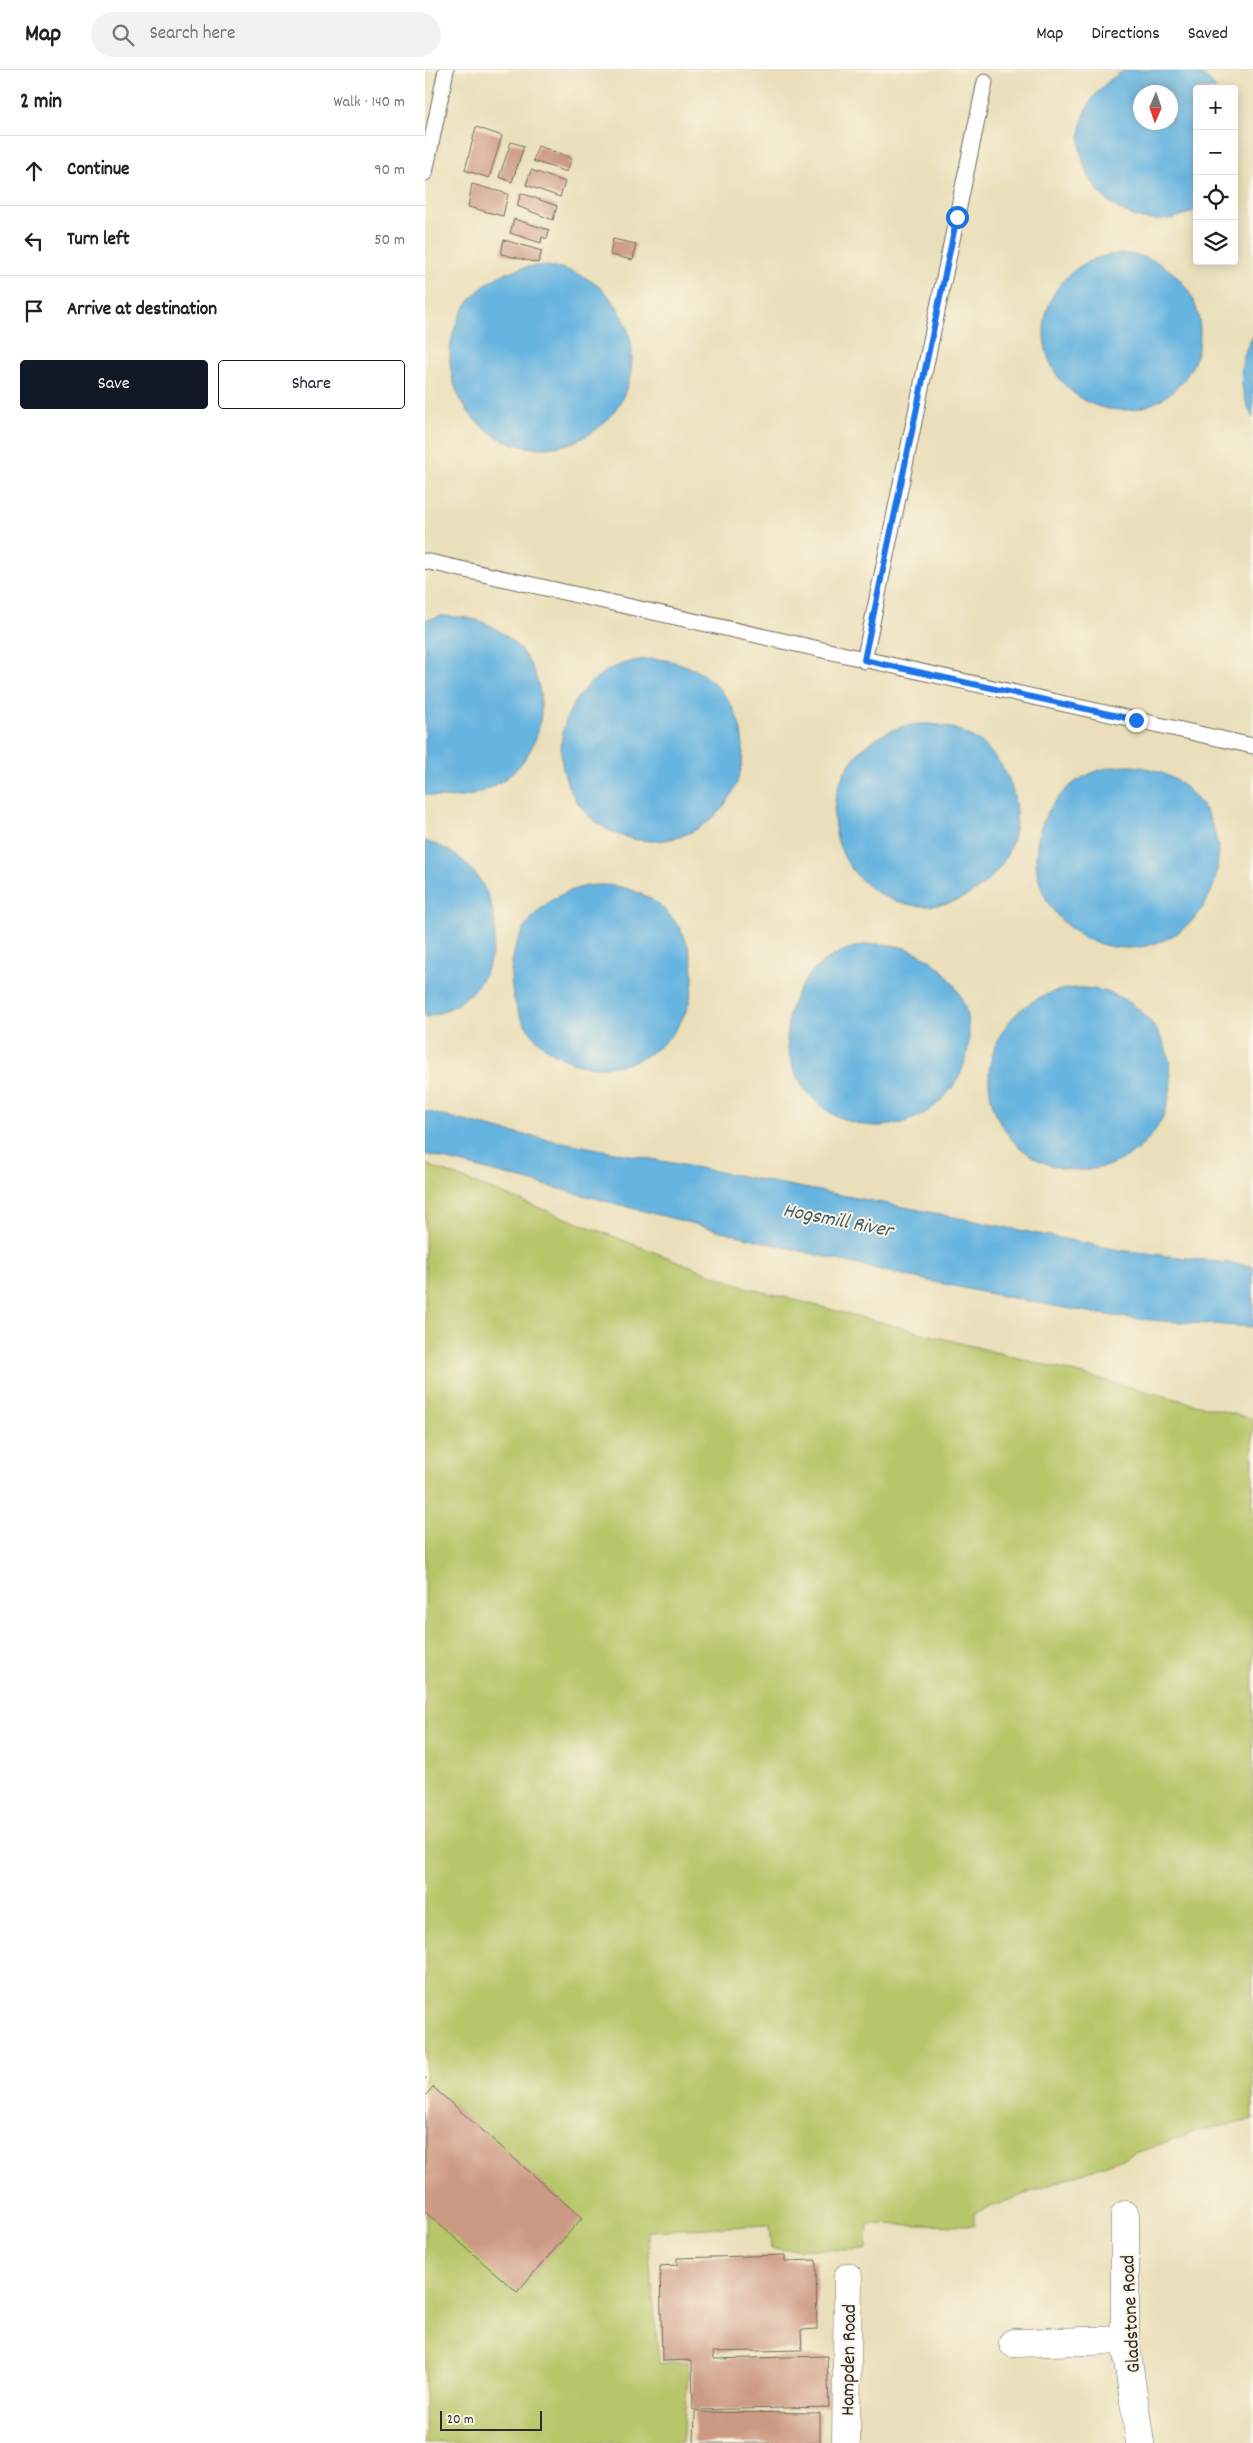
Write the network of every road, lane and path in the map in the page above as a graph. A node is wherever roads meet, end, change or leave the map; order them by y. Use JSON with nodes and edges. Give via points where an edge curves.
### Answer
{"nodes":[{"id":1,"x":446,"y":70,"type":"edge"},
{"id":2,"x":985,"y":82,"type":"dead end"},
{"id":3,"x":425,"y":173,"type":"edge"},
{"id":4,"x":425,"y":561,"type":"edge"},
{"id":5,"x":864,"y":660,"type":"junction"},
{"id":6,"x":1253,"y":746,"type":"edge"},
{"id":7,"x":1125,"y":2215,"type":"dead end"},
{"id":8,"x":848,"y":2277,"type":"dead end"},
{"id":9,"x":1125,"y":2340,"type":"junction"},
{"id":10,"x":1013,"y":2343,"type":"dead end"},
{"id":11,"x":846,"y":2443,"type":"edge"},
{"id":12,"x":1140,"y":2443,"type":"edge"}],
"edges":[{"from":1,"to":3,"type":"lane"},
{"from":2,"to":5,"type":"lane"},
{"from":4,"to":5,"type":"lane"},
{"from":5,"to":6,"type":"lane"},
{"from":7,"to":9,"type":"street","name":"Gladstone Road"},
{"from":8,"to":11,"type":"street","name":"Hampden Road"},
{"from":9,"to":10,"type":"street"},
{"from":9,"to":12,"type":"street","name":"Gladstone Road"}]}
